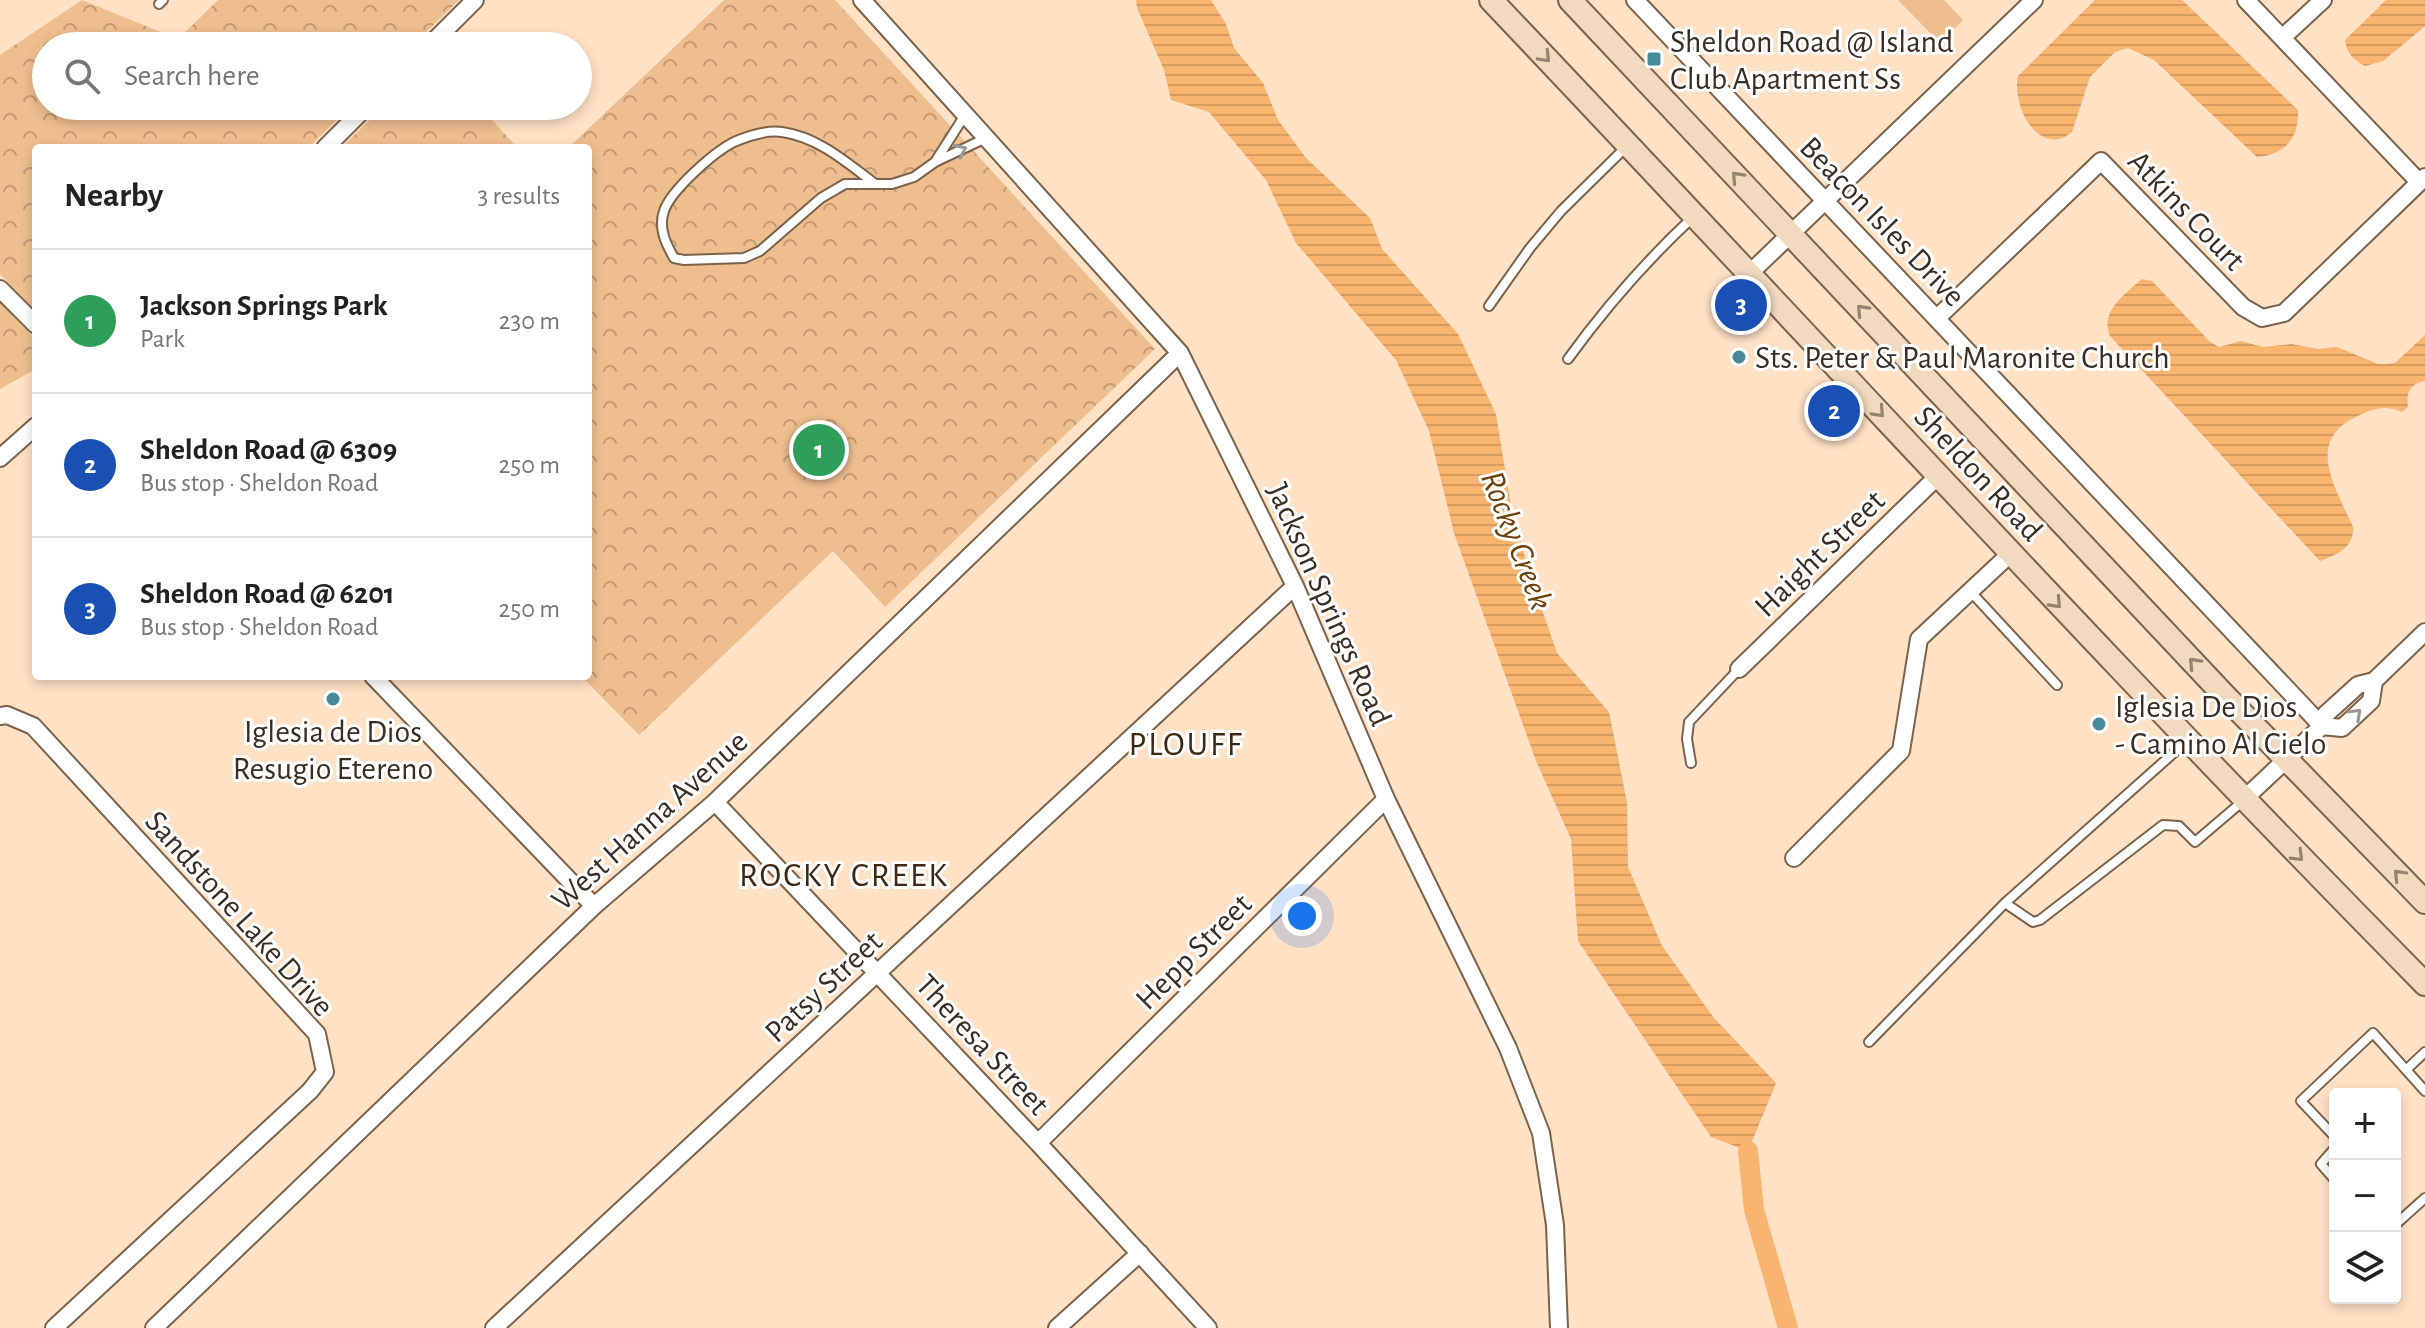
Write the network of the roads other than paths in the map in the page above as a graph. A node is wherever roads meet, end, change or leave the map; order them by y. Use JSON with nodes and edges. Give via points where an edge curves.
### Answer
{"nodes":[{"id":1,"x":475,"y":0,"type":"edge"},
{"id":2,"x":862,"y":0,"type":"edge"},
{"id":3,"x":1491,"y":0,"type":"edge"},
{"id":4,"x":1570,"y":0,"type":"edge"},
{"id":5,"x":1635,"y":0,"type":"edge"},
{"id":6,"x":2034,"y":0,"type":"edge"},
{"id":7,"x":2246,"y":0,"type":"edge"},
{"id":8,"x":2323,"y":0,"type":"edge"},
{"id":9,"x":443,"y":32,"type":"edge"},
{"id":10,"x":2282,"y":38,"type":"junction"},
{"id":11,"x":965,"y":115,"type":"junction"},
{"id":12,"x":353,"y":120,"type":"edge"},
{"id":13,"x":986,"y":138,"type":"junction"},
{"id":14,"x":329,"y":144,"type":"edge"},
{"id":15,"x":1628,"y":145,"type":"junction"},
{"id":16,"x":935,"y":162,"type":"junction"},
{"id":17,"x":2422,"y":180,"type":"edge"},
{"id":18,"x":874,"y":183,"type":"junction"},
{"id":19,"x":1825,"y":201,"type":"junction"},
{"id":20,"x":1695,"y":215,"type":"junction"},
{"id":21,"x":1791,"y":234,"type":"junction"},
{"id":22,"x":1750,"y":273,"type":"junction"},
{"id":23,"x":0,"y":289,"type":"edge"},
{"id":24,"x":1489,"y":306,"type":"dead end"},
{"id":25,"x":1937,"y":318,"type":"junction"},
{"id":26,"x":32,"y":321,"type":"edge"},
{"id":27,"x":1180,"y":353,"type":"junction"},
{"id":28,"x":1568,"y":359,"type":"dead end"},
{"id":29,"x":32,"y":430,"type":"edge"},
{"id":30,"x":0,"y":458,"type":"edge"},
{"id":31,"x":1938,"y":476,"type":"junction"},
{"id":32,"x":2010,"y":554,"type":"junction"},
{"id":33,"x":1295,"y":586,"type":"junction"},
{"id":34,"x":1970,"y":591,"type":"junction"},
{"id":35,"x":2425,"y":632,"type":"edge"},
{"id":36,"x":1739,"y":669,"type":"joint"},
{"id":37,"x":377,"y":680,"type":"edge"},
{"id":38,"x":2057,"y":685,"type":"dead end"},
{"id":39,"x":0,"y":716,"type":"edge"},
{"id":40,"x":2322,"y":726,"type":"junction"},
{"id":41,"x":2187,"y":741,"type":"junction"},
{"id":42,"x":2286,"y":760,"type":"junction"},
{"id":43,"x":1691,"y":763,"type":"dead end"},
{"id":44,"x":1386,"y":799,"type":"junction"},
{"id":45,"x":2243,"y":800,"type":"junction"},
{"id":46,"x":715,"y":802,"type":"junction"},
{"id":47,"x":1794,"y":858,"type":"dead end"},
{"id":48,"x":2425,"y":902,"type":"edge"},
{"id":49,"x":2005,"y":903,"type":"junction"},
{"id":50,"x":594,"y":906,"type":"junction"},
{"id":51,"x":878,"y":973,"type":"junction"},
{"id":52,"x":2425,"y":984,"type":"edge"},
{"id":53,"x":1869,"y":1042,"type":"dead end"},
{"id":54,"x":2425,"y":1052,"type":"edge"},
{"id":55,"x":2406,"y":1070,"type":"junction"},
{"id":56,"x":2425,"y":1091,"type":"edge"},
{"id":57,"x":2329,"y":1131,"type":"edge"},
{"id":58,"x":1038,"y":1143,"type":"junction"},
{"id":59,"x":2329,"y":1155,"type":"edge"},
{"id":60,"x":2329,"y":1173,"type":"edge"},
{"id":61,"x":2425,"y":1198,"type":"edge"},
{"id":62,"x":2401,"y":1220,"type":"edge"},
{"id":63,"x":1140,"y":1253,"type":"junction"},
{"id":64,"x":54,"y":1328,"type":"edge"},
{"id":65,"x":154,"y":1328,"type":"edge"},
{"id":66,"x":494,"y":1328,"type":"edge"},
{"id":67,"x":1057,"y":1328,"type":"edge"},
{"id":68,"x":1208,"y":1328,"type":"edge"},
{"id":69,"x":1559,"y":1328,"type":"edge"}],
"edges":[{"from":1,"to":9,"type":"street"},
{"from":2,"to":11,"type":"street","name":"Jackson Springs Road"},
{"from":3,"to":15,"type":"main road","name":"Sheldon Road","one_way":true},
{"from":21,"to":4,"type":"main road","name":"Sheldon Road","one_way":true},
{"from":5,"to":19,"type":"street","name":"Beacon Isles Drive"},
{"from":6,"to":19,"type":"street"},
{"from":7,"to":10,"type":"street"},
{"from":8,"to":10,"type":"street"},
{"from":10,"to":17,"type":"street"},
{"from":11,"to":13,"type":"street","name":"Jackson Springs Road"},
{"from":11,"to":16,"type":"lane"},
{"from":12,"to":14,"type":"street"},
{"from":16,"to":13,"type":"lane","one_way":true},
{"from":13,"to":27,"type":"street","name":"Jackson Springs Road"},
{"from":15,"to":20,"type":"main road","name":"Sheldon Road"},
{"from":15,"to":24,"type":"lane","via":[[1561,211]]},
{"from":16,"to":18,"type":"lane","via":[[914,177]]},
{"from":17,"to":25,"type":"street","name":"Atkins Court","via":[[2284,313],[2262,318],[2243,307],[2101,161]]},
{"from":18,"to":18,"type":"lane","via":[[845,184],[744,258],[674,258],[663,240],[663,213],[672,197],[732,143],[752,135],[780,132],[805,138]]},
{"from":19,"to":21,"type":"street"},
{"from":19,"to":25,"type":"street","name":"Beacon Isles Drive"},
{"from":20,"to":22,"type":"main road","name":"Sheldon Road"},
{"from":20,"to":28,"type":"lane","via":[[1654,254]]},
{"from":21,"to":22,"type":"street"},
{"from":42,"to":21,"type":"main road","name":"Sheldon Road","one_way":true},
{"from":22,"to":31,"type":"main road","name":"Sheldon Road","one_way":true},
{"from":23,"to":26,"type":"street"},
{"from":25,"to":40,"type":"street","name":"Beacon Isles Drive"},
{"from":27,"to":33,"type":"street","name":"Jackson Springs Road"},
{"from":27,"to":46,"type":"street","name":"West Hanna Avenue"},
{"from":29,"to":30,"type":"street"},
{"from":31,"to":32,"type":"main road","name":"Sheldon Road"},
{"from":31,"to":36,"type":"street","name":"Haight Street"},
{"from":32,"to":34,"type":"street"},
{"from":32,"to":41,"type":"main road","name":"Sheldon Road","one_way":true},
{"from":33,"to":44,"type":"street","name":"Jackson Springs Road"},
{"from":33,"to":51,"type":"street","name":"Patsy Street"},
{"from":34,"to":38,"type":"lane"},
{"from":34,"to":47,"type":"street","via":[[1919,639],[1901,751]]},
{"from":35,"to":40,"type":"street","via":[[2374,681],[2371,701],[2342,728]]},
{"from":36,"to":43,"type":"lane","via":[[1689,722]]},
{"from":37,"to":50,"type":"street"},
{"from":39,"to":64,"type":"street","name":"Sandstone Lake Drive","via":[[33,726],[317,1034],[325,1072]]},
{"from":40,"to":42,"type":"street"},
{"from":41,"to":45,"type":"main road","name":"Sheldon Road"},
{"from":41,"to":49,"type":"lane"},
{"from":42,"to":45,"type":"street"},
{"from":48,"to":42,"type":"main road","name":"Sheldon Road","one_way":true},
{"from":44,"to":58,"type":"street","name":"Hepp Street"},
{"from":44,"to":69,"type":"street","name":"Jackson Springs Road","via":[[1508,1048],[1541,1133],[1555,1225]]},
{"from":45,"to":49,"type":"lane","via":[[2195,842],[2179,826],[2163,825],[2040,920],[2033,922]]},
{"from":45,"to":52,"type":"main road","name":"Sheldon Road","one_way":true},
{"from":46,"to":50,"type":"street","name":"West Hanna Avenue"},
{"from":46,"to":51,"type":"street","name":"Theresa Street"},
{"from":49,"to":53,"type":"lane"},
{"from":50,"to":65,"type":"street","name":"West Hanna Avenue"},
{"from":51,"to":58,"type":"street","name":"Theresa Street"},
{"from":51,"to":66,"type":"street","name":"Patsy Street"},
{"from":54,"to":55,"type":"lane"},
{"from":55,"to":56,"type":"lane"},
{"from":55,"to":57,"type":"lane","via":[[2373,1033],[2301,1101]]},
{"from":58,"to":63,"type":"street","name":"Theresa Street"},
{"from":59,"to":60,"type":"lane","via":[[2321,1164]]},
{"from":61,"to":62,"type":"lane"},
{"from":63,"to":67,"type":"street"},
{"from":63,"to":68,"type":"street","name":"Theresa Street"}]}
